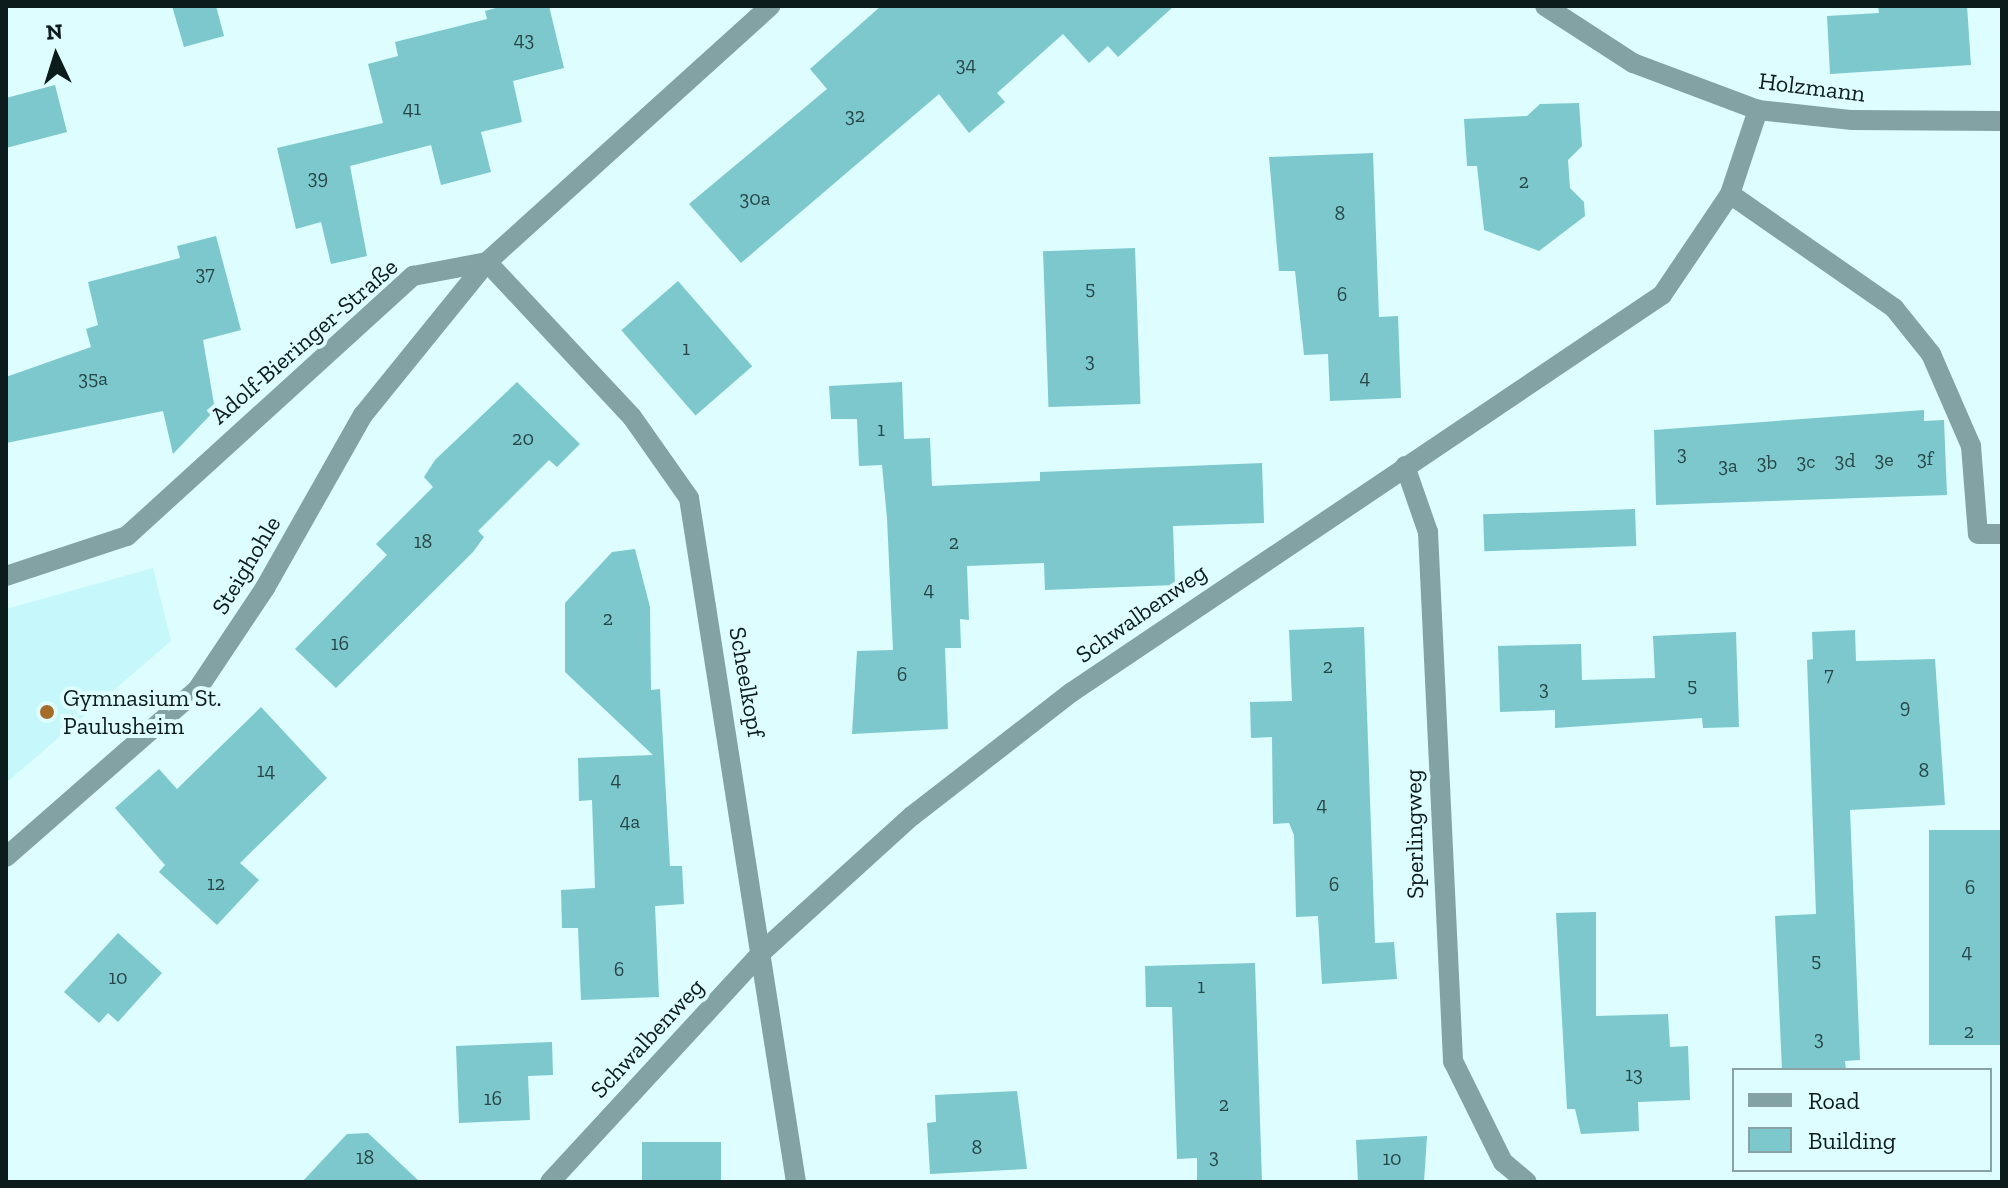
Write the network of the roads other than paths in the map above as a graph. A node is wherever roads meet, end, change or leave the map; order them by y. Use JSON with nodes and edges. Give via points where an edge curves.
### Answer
{"nodes":[{"id":1,"x":770,"y":6,"type":"edge"},
{"id":2,"x":1545,"y":6,"type":"edge"},
{"id":3,"x":1758,"y":110,"type":"junction"},
{"id":4,"x":2002,"y":121,"type":"edge"},
{"id":5,"x":1730,"y":194,"type":"junction"},
{"id":6,"x":487,"y":262,"type":"junction"},
{"id":7,"x":1405,"y":466,"type":"junction"},
{"id":8,"x":2002,"y":534,"type":"edge"},
{"id":9,"x":6,"y":576,"type":"edge"},
{"id":10,"x":6,"y":857,"type":"edge"},
{"id":11,"x":764,"y":950,"type":"junction"},
{"id":12,"x":550,"y":1182,"type":"edge"},
{"id":13,"x":796,"y":1182,"type":"edge"},
{"id":14,"x":1527,"y":1182,"type":"edge"}],
"edges":[{"from":1,"to":6,"type":"street"},
{"from":2,"to":3,"type":"street","name":"Holzmann","via":[[1633,63]]},
{"from":3,"to":4,"type":"street","name":"Holzmann","via":[[1852,120]]},
{"from":3,"to":5,"type":"street","name":"Schwalbenweg"},
{"from":5,"to":7,"type":"street","name":"Schwalbenweg","via":[[1662,295]]},
{"from":5,"to":8,"type":"street","via":[[1894,308],[1931,354],[1971,446],[1978,534]]},
{"from":6,"to":9,"type":"street","name":"Adolf-Bieringer-Straße","via":[[413,276],[127,536]]},
{"from":6,"to":10,"type":"street","name":"Steighohle","via":[[363,415],[265,588],[197,690]]},
{"from":6,"to":11,"type":"street","name":"Scheelkopf","via":[[632,417],[689,498]]},
{"from":7,"to":11,"type":"street","name":"Schwalbenweg","via":[[1072,692],[912,816]]},
{"from":7,"to":14,"type":"street","name":"Sperlingweg","via":[[1428,532],[1432,576],[1453,1061],[1503,1162]]},
{"from":11,"to":12,"type":"street","name":"Schwalbenweg"},
{"from":11,"to":13,"type":"street","name":"Scheelkopf"}]}
